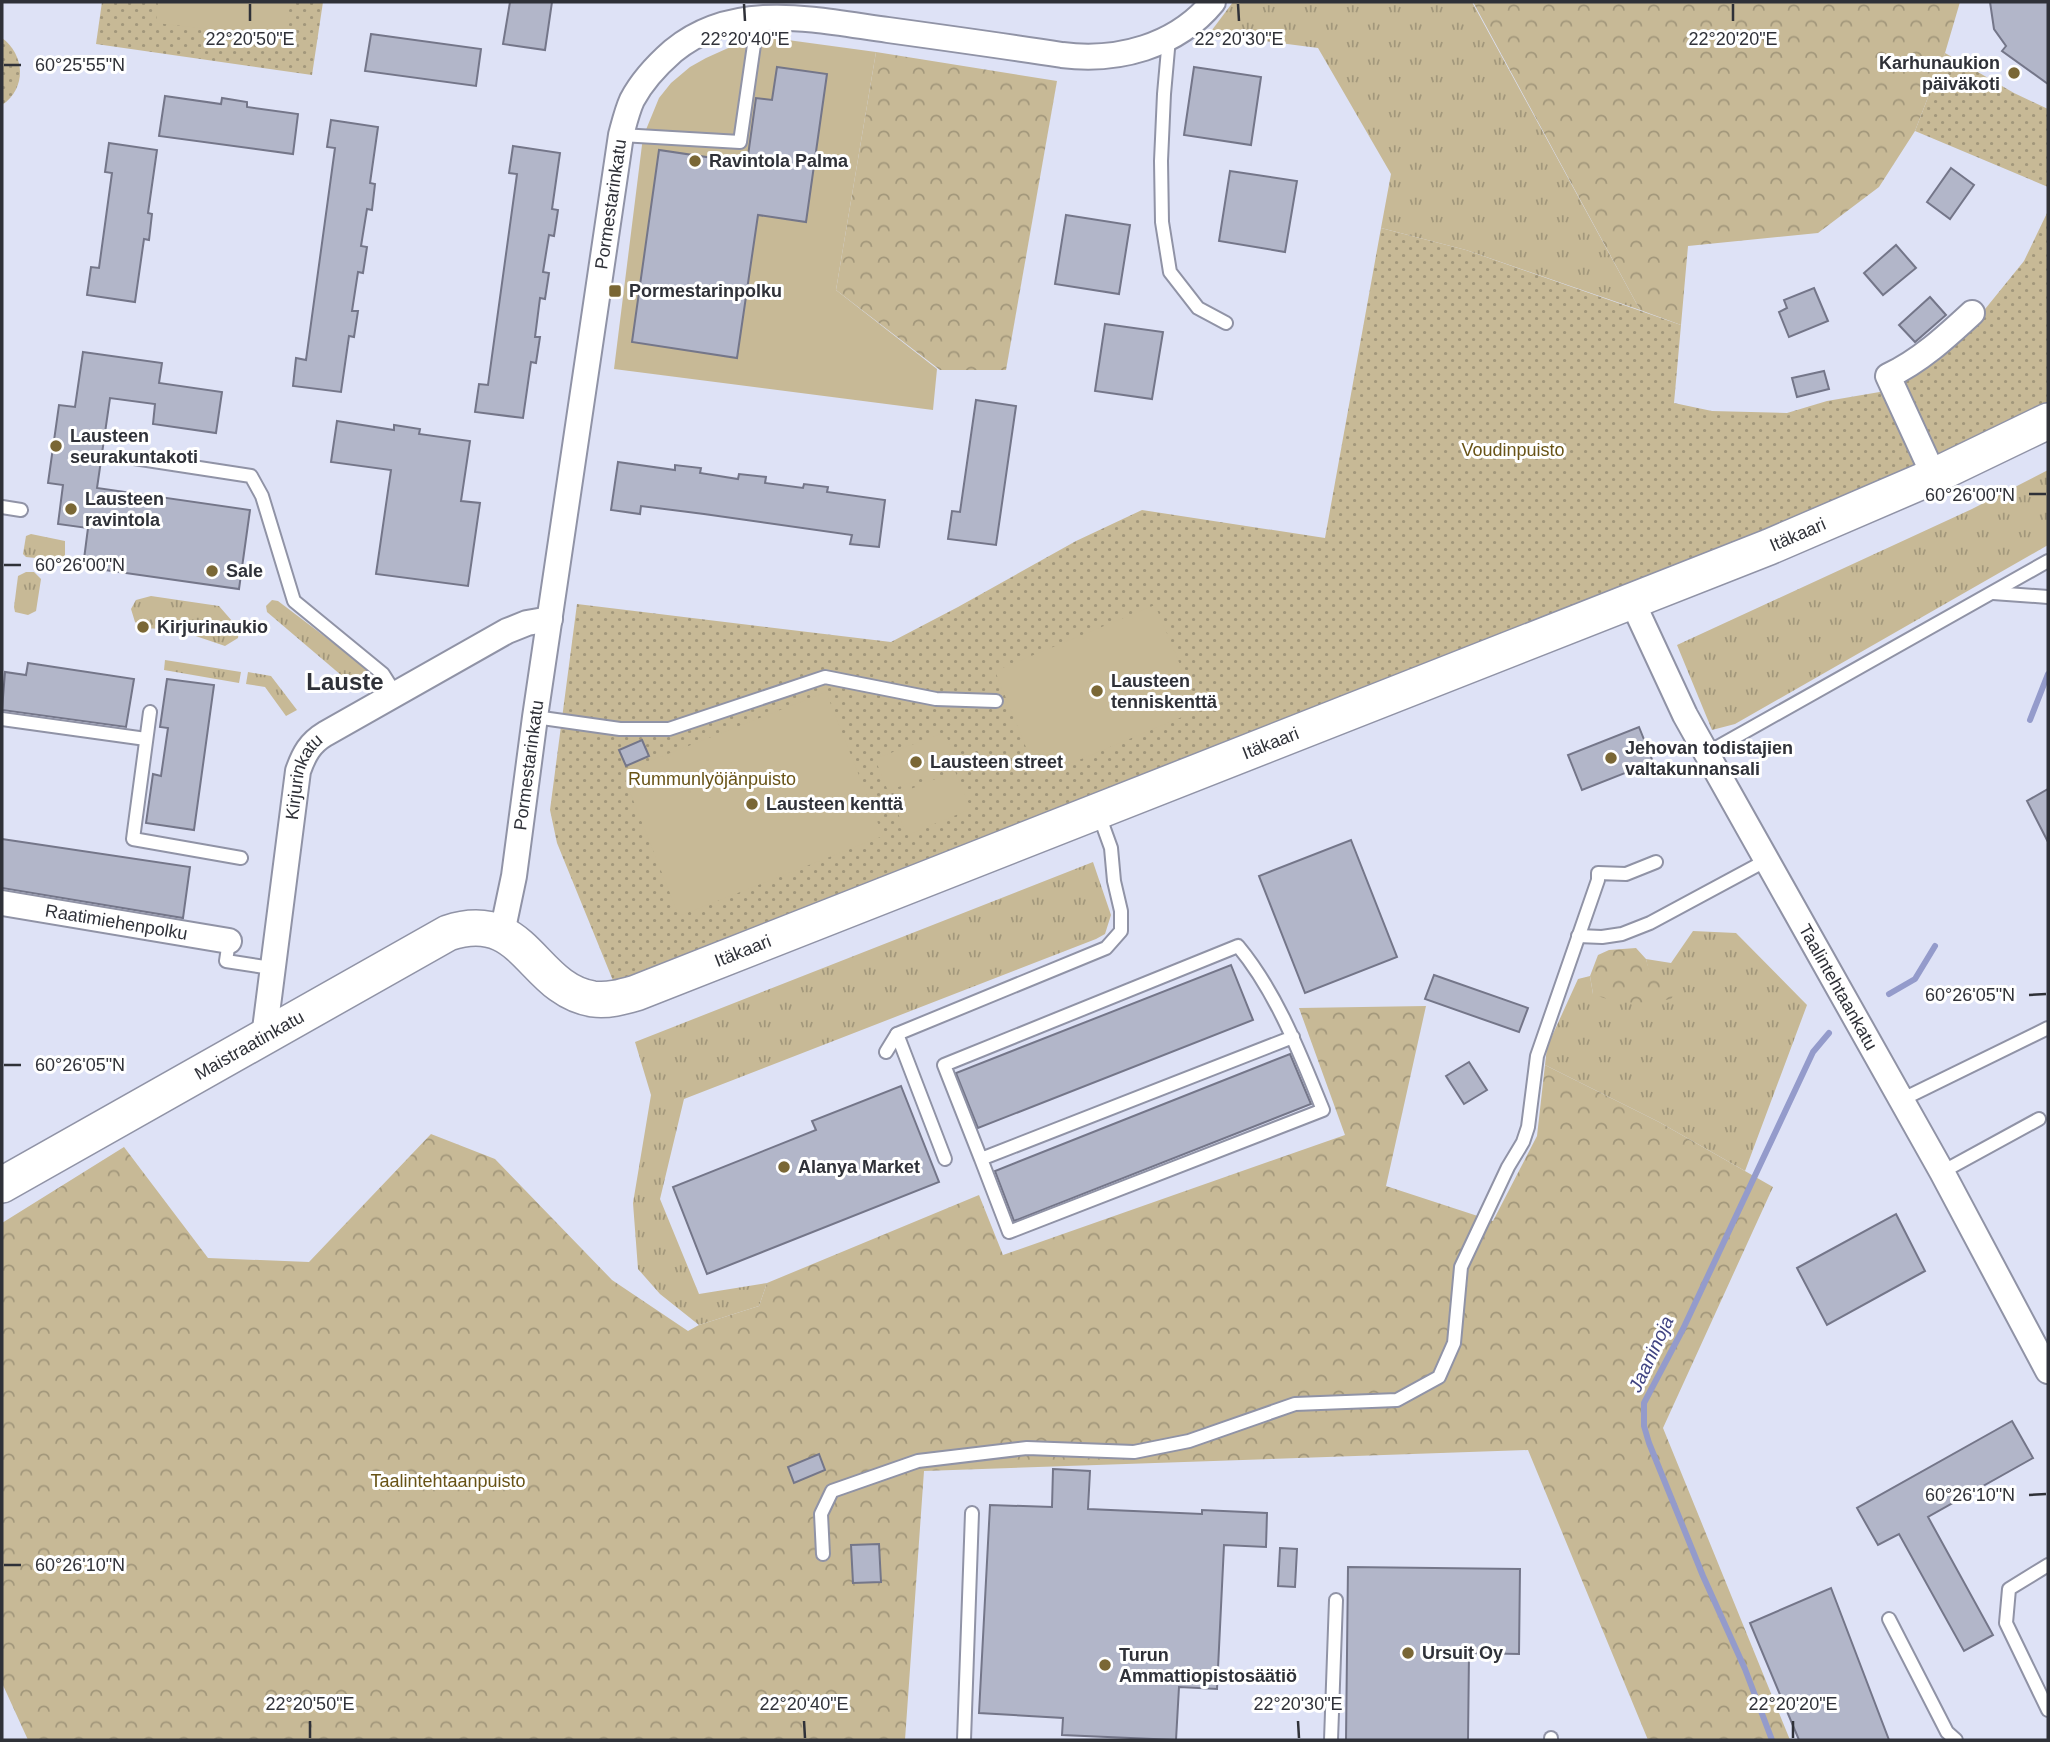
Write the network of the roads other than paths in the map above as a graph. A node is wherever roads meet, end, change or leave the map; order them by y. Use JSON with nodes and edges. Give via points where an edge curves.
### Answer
{"nodes":[{"id":1,"x":1213,"y":2,"type":"edge"},
{"id":2,"x":758,"y":17,"type":"junction"},
{"id":3,"x":1169,"y":37,"type":"junction"},
{"id":4,"x":621,"y":135,"type":"junction"},
{"id":5,"x":1972,"y":313,"type":"dead end"},
{"id":6,"x":1226,"y":323,"type":"dead end"},
{"id":7,"x":2048,"y":421,"type":"edge"},
{"id":8,"x":134,"y":458,"type":"dead end"},
{"id":9,"x":1934,"y":476,"type":"junction"},
{"id":10,"x":2,"y":507,"type":"edge"},
{"id":11,"x":21,"y":510,"type":"dead end"},
{"id":12,"x":2048,"y":561,"type":"edge"},
{"id":13,"x":1993,"y":593,"type":"junction"},
{"id":14,"x":2048,"y":597,"type":"edge"},
{"id":15,"x":1632,"y":601,"type":"junction"},
{"id":16,"x":550,"y":619,"type":"junction"},
{"id":17,"x":395,"y":693,"type":"junction"},
{"id":18,"x":996,"y":701,"type":"dead end"},
{"id":19,"x":150,"y":712,"type":"dead end"},
{"id":20,"x":535,"y":717,"type":"junction"},
{"id":21,"x":2,"y":719,"type":"edge"},
{"id":22,"x":146,"y":739,"type":"junction"},
{"id":23,"x":1707,"y":753,"type":"junction"},
{"id":24,"x":1098,"y":812,"type":"junction"},
{"id":25,"x":241,"y":858,"type":"dead end"},
{"id":26,"x":1767,"y":860,"type":"junction"},
{"id":27,"x":1656,"y":862,"type":"dead end"},
{"id":28,"x":2,"y":903,"type":"edge"},
{"id":29,"x":502,"y":933,"type":"junction"},
{"id":30,"x":1578,"y":936,"type":"junction"},
{"id":31,"x":229,"y":941,"type":"joint"},
{"id":32,"x":271,"y":968,"type":"junction"},
{"id":33,"x":2048,"y":1028,"type":"edge"},
{"id":34,"x":897,"y":1034,"type":"junction"},
{"id":35,"x":264,"y":1037,"type":"junction"},
{"id":36,"x":1293,"y":1037,"type":"junction"},
{"id":37,"x":886,"y":1052,"type":"dead end"},
{"id":38,"x":1901,"y":1100,"type":"junction"},
{"id":39,"x":2039,"y":1119,"type":"dead end"},
{"id":40,"x":981,"y":1158,"type":"junction"},
{"id":41,"x":945,"y":1159,"type":"dead end"},
{"id":42,"x":1942,"y":1172,"type":"junction"},
{"id":43,"x":2,"y":1185,"type":"edge"},
{"id":44,"x":2048,"y":1371,"type":"edge"},
{"id":45,"x":972,"y":1513,"type":"dead end"},
{"id":46,"x":823,"y":1554,"type":"dead end"},
{"id":47,"x":2048,"y":1564,"type":"edge"},
{"id":48,"x":1336,"y":1600,"type":"dead end"},
{"id":49,"x":1889,"y":1619,"type":"dead end"},
{"id":50,"x":2048,"y":1710,"type":"edge"},
{"id":51,"x":964,"y":1740,"type":"edge"},
{"id":52,"x":1331,"y":1740,"type":"edge"},
{"id":53,"x":1956,"y":1740,"type":"edge"}],
"edges":[{"from":1,"to":3,"type":"street","name":"Pormestarinkatu"},
{"from":2,"to":3,"type":"street","name":"Pormestarinkatu","via":[[811,18],[1082,57],[1133,52]]},
{"from":2,"to":4,"type":"street","name":"Pormestarinkatu","via":[[713,27],[665,58],[632,101]]},
{"from":2,"to":4,"type":"lane","via":[[740,142]]},
{"from":3,"to":6,"type":"lane","via":[[1161,161],[1162,222],[1170,272],[1198,308]]},
{"from":4,"to":16,"type":"street","name":"Pormestarinkatu"},
{"from":5,"to":9,"type":"street","via":[[1936,346],[1888,376]]},
{"from":7,"to":9,"type":"street","name":"Itäkaari"},
{"from":8,"to":17,"type":"lane","via":[[251,476],[262,496],[294,601],[383,674]]},
{"from":9,"to":15,"type":"street","name":"Itäkaari"},
{"from":10,"to":11,"type":"lane"},
{"from":12,"to":13,"type":"lane"},
{"from":13,"to":14,"type":"lane"},
{"from":13,"to":23,"type":"lane"},
{"from":15,"to":23,"type":"street","name":"Taalintehtaankatu"},
{"from":15,"to":24,"type":"street","name":"Itäkaari"},
{"from":16,"to":17,"type":"street","name":"Kirjurinkatu","via":[[507,631]]},
{"from":16,"to":20,"type":"street","name":"Pormestarinkatu"},
{"from":17,"to":32,"type":"street","name":"Kirjurinkatu","via":[[316,740],[305,752],[298,771]]},
{"from":18,"to":20,"type":"lane","via":[[936,699],[825,677],[669,729],[620,729]]},
{"from":19,"to":22,"type":"lane"},
{"from":20,"to":29,"type":"street","name":"Pormestarinkatu"},
{"from":21,"to":22,"type":"lane"},
{"from":22,"to":25,"type":"lane","via":[[133,839]]},
{"from":23,"to":26,"type":"street","name":"Taalintehtaankatu"},
{"from":24,"to":29,"type":"street","name":"Itäkaari","via":[[608,1000],[592,999],[560,986],[520,944]]},
{"from":24,"to":34,"type":"lane","via":[[1111,848],[1121,911],[1121,931],[1106,948]]},
{"from":26,"to":30,"type":"lane","via":[[1650,923],[1622,934]]},
{"from":26,"to":38,"type":"street","name":"Taalintehtaankatu"},
{"from":27,"to":30,"type":"lane","via":[[1626,873],[1598,873]]},
{"from":28,"to":31,"type":"street","name":"Raatimiehenpolku"},
{"from":29,"to":35,"type":"street","name":"Maistraatinkatu","via":[[472,928],[448,933]]},
{"from":30,"to":46,"type":"lane","via":[[1537,1056],[1524,1142],[1461,1267],[1454,1343],[1439,1377],[1397,1400],[1295,1404],[1189,1441],[1134,1452],[1027,1448],[918,1461],[832,1491],[821,1514]]},
{"from":31,"to":32,"type":"lane","via":[[226,961]]},
{"from":32,"to":35,"type":"street","name":"Kirjurinkatu"},
{"from":33,"to":38,"type":"lane"},
{"from":34,"to":37,"type":"lane"},
{"from":34,"to":41,"type":"lane"},
{"from":35,"to":43,"type":"street","name":"Maistraatinkatu"},
{"from":36,"to":40,"type":"lane"},
{"from":36,"to":40,"type":"lane","via":[[1323,1110],[1311,1115],[1009,1232]]},
{"from":36,"to":40,"type":"lane","via":[[1238,946],[944,1065]]},
{"from":38,"to":42,"type":"street","name":"Taalintehtaankatu"},
{"from":39,"to":42,"type":"lane"},
{"from":42,"to":44,"type":"street","name":"Taalintehtaankatu"},
{"from":45,"to":51,"type":"lane"},
{"from":47,"to":50,"type":"lane","via":[[2009,1589],[2006,1623]]},
{"from":48,"to":52,"type":"lane"},
{"from":49,"to":53,"type":"lane","via":[[1947,1732]]}]}
